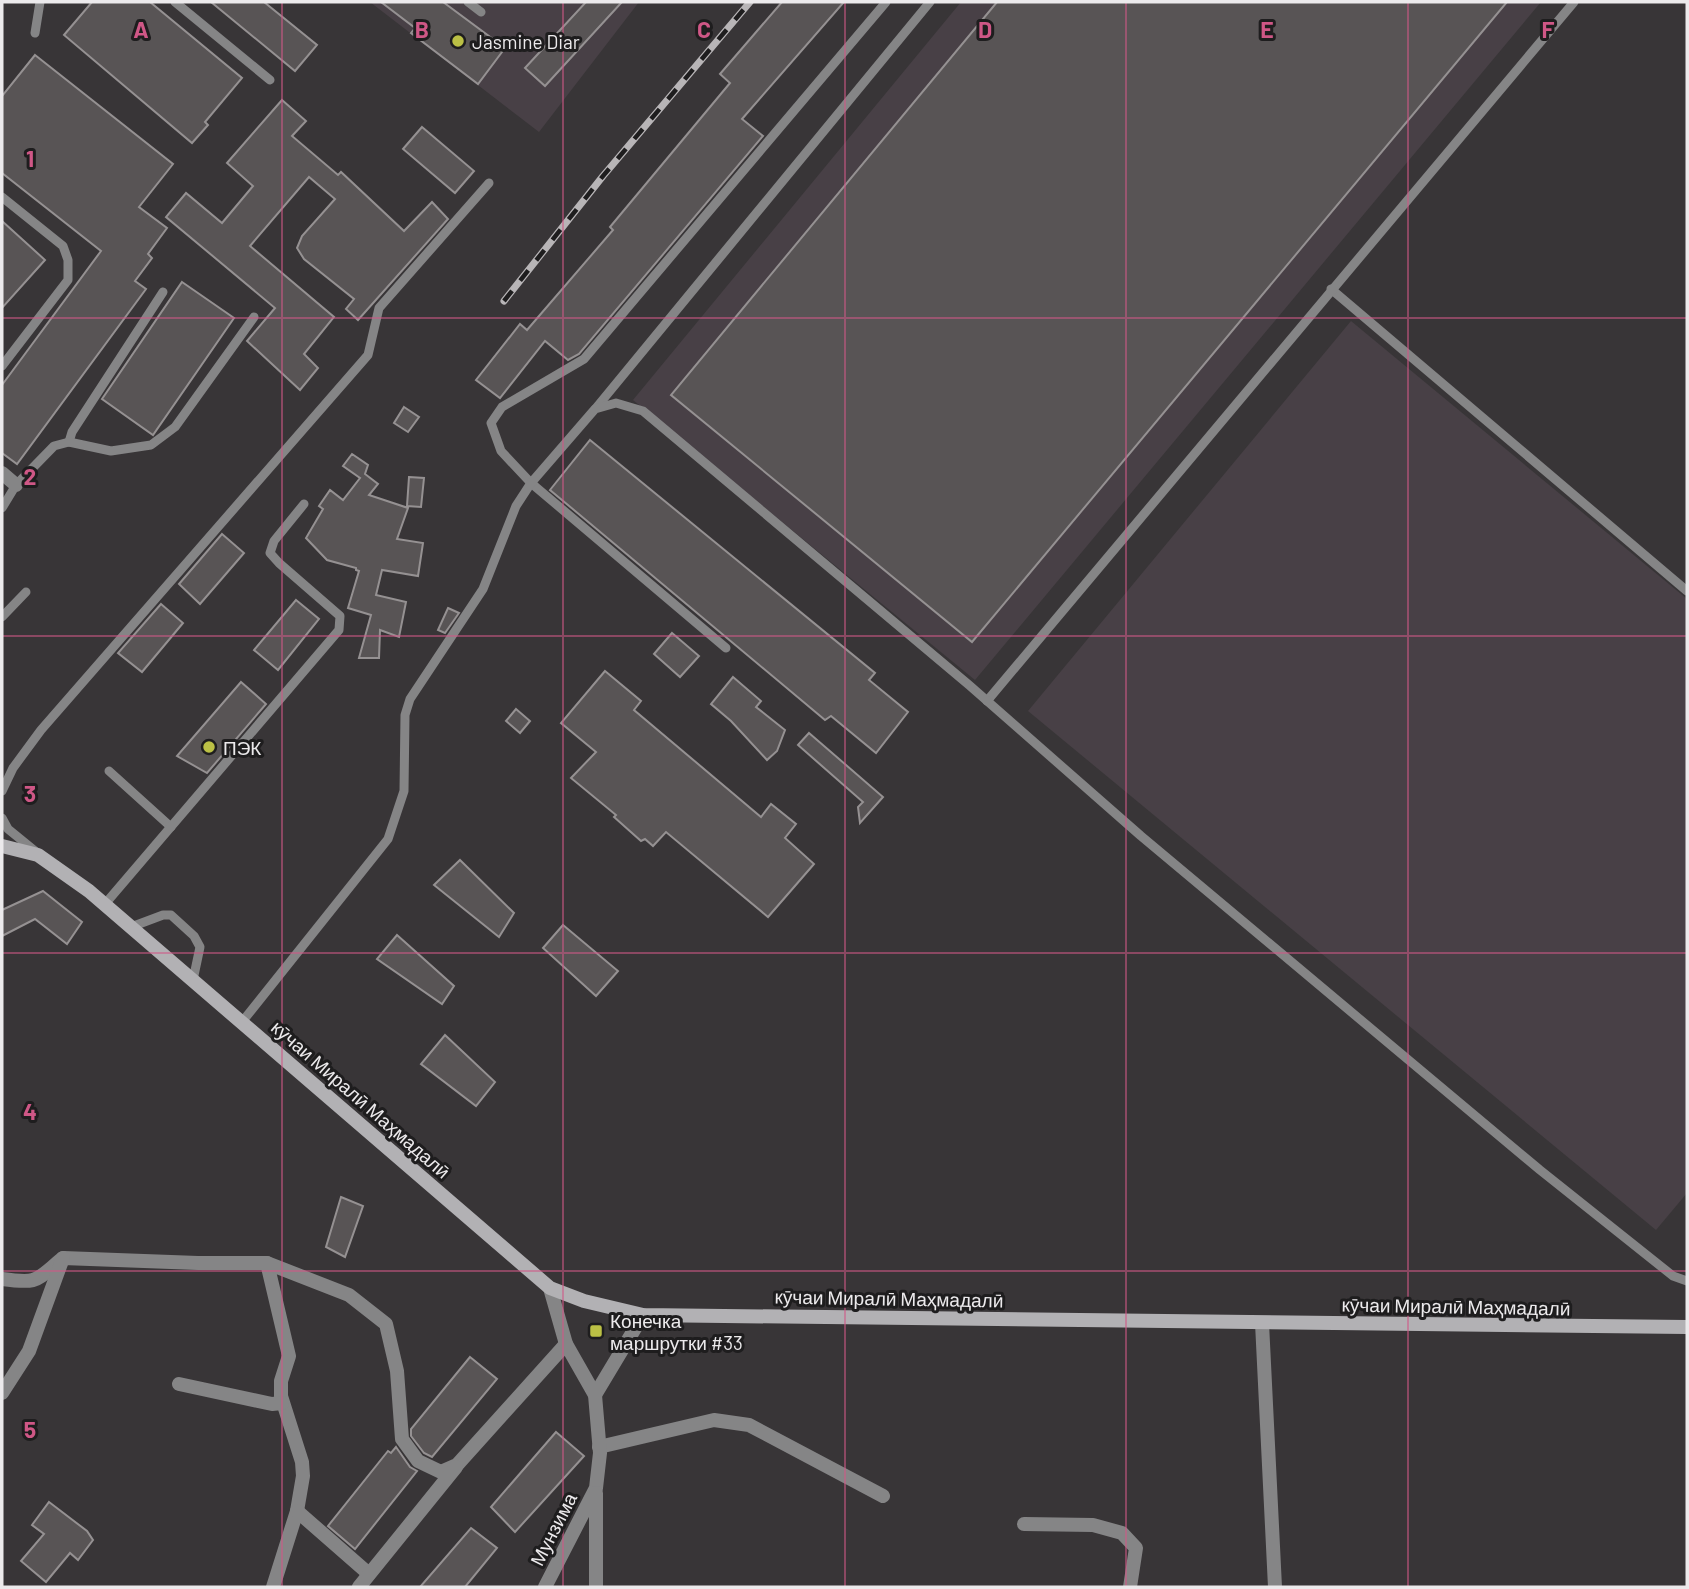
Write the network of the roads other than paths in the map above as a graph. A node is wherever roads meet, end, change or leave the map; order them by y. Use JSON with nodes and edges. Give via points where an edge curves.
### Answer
{"nodes":[{"id":1,"x":40,"y":2,"type":"edge"},
{"id":2,"x":175,"y":2,"type":"edge"},
{"id":3,"x":468,"y":2,"type":"edge"},
{"id":4,"x":886,"y":2,"type":"edge"},
{"id":5,"x":930,"y":2,"type":"edge"},
{"id":6,"x":1574,"y":2,"type":"edge"},
{"id":7,"x":481,"y":12,"type":"dead end"},
{"id":8,"x":35,"y":33,"type":"dead end"},
{"id":9,"x":270,"y":80,"type":"dead end"},
{"id":10,"x":489,"y":183,"type":"dead end"},
{"id":11,"x":2,"y":197,"type":"edge"},
{"id":12,"x":1331,"y":289,"type":"junction"},
{"id":13,"x":163,"y":292,"type":"dead end"},
{"id":14,"x":254,"y":317,"type":"dead end"},
{"id":15,"x":2,"y":366,"type":"edge"},
{"id":16,"x":595,"y":409,"type":"junction"},
{"id":17,"x":69,"y":442,"type":"junction"},
{"id":18,"x":2,"y":473,"type":"edge"},
{"id":19,"x":531,"y":484,"type":"junction"},
{"id":20,"x":16,"y":485,"type":"junction"},
{"id":21,"x":304,"y":504,"type":"dead end"},
{"id":22,"x":2,"y":508,"type":"edge"},
{"id":23,"x":1687,"y":590,"type":"edge"},
{"id":24,"x":26,"y":593,"type":"dead end"},
{"id":25,"x":2,"y":617,"type":"edge"},
{"id":26,"x":726,"y":648,"type":"dead end"},
{"id":27,"x":987,"y":701,"type":"junction"},
{"id":28,"x":109,"y":771,"type":"dead end"},
{"id":29,"x":2,"y":791,"type":"edge"},
{"id":30,"x":2,"y":818,"type":"edge"},
{"id":31,"x":171,"y":827,"type":"junction"},
{"id":32,"x":2,"y":846,"type":"edge"},
{"id":33,"x":38,"y":855,"type":"junction"},
{"id":34,"x":105,"y":904,"type":"junction"},
{"id":35,"x":131,"y":927,"type":"junction"},
{"id":36,"x":193,"y":980,"type":"junction"},
{"id":37,"x":242,"y":1022,"type":"junction"},
{"id":38,"x":63,"y":1258,"type":"junction"},
{"id":39,"x":267,"y":1263,"type":"junction"},
{"id":40,"x":2,"y":1279,"type":"edge"},
{"id":41,"x":1687,"y":1281,"type":"edge"},
{"id":42,"x":550,"y":1288,"type":"junction"},
{"id":43,"x":643,"y":1315,"type":"junction"},
{"id":44,"x":1262,"y":1323,"type":"junction"},
{"id":45,"x":1687,"y":1327,"type":"edge"},
{"id":46,"x":566,"y":1344,"type":"junction"},
{"id":47,"x":179,"y":1384,"type":"dead end"},
{"id":48,"x":2,"y":1393,"type":"edge"},
{"id":49,"x":595,"y":1395,"type":"junction"},
{"id":50,"x":282,"y":1403,"type":"junction"},
{"id":51,"x":600,"y":1447,"type":"junction"},
{"id":52,"x":457,"y":1465,"type":"junction"},
{"id":53,"x":596,"y":1488,"type":"junction"},
{"id":54,"x":883,"y":1496,"type":"dead end"},
{"id":55,"x":297,"y":1511,"type":"junction"},
{"id":56,"x":1024,"y":1524,"type":"dead end"},
{"id":57,"x":369,"y":1574,"type":"junction"},
{"id":58,"x":596,"y":1584,"type":"edge"},
{"id":59,"x":273,"y":1587,"type":"edge"},
{"id":60,"x":359,"y":1587,"type":"edge"},
{"id":61,"x":545,"y":1587,"type":"edge"},
{"id":62,"x":611,"y":1587,"type":"edge"},
{"id":63,"x":1130,"y":1587,"type":"edge"},
{"id":64,"x":1275,"y":1587,"type":"edge"}],
"edges":[{"from":1,"to":8,"type":"lane"},
{"from":2,"to":9,"type":"lane"},
{"from":3,"to":7,"type":"lane"},
{"from":4,"to":19,"type":"lane","via":[[584,359],[497,413],[491,423],[501,451]]},
{"from":5,"to":16,"type":"lane"},
{"from":6,"to":12,"type":"lane"},
{"from":10,"to":29,"type":"lane","via":[[379,308],[368,355],[41,730]]},
{"from":11,"to":15,"type":"lane","via":[[63,246],[68,260],[68,280]]},
{"from":12,"to":23,"type":"lane"},
{"from":12,"to":27,"type":"lane"},
{"from":13,"to":17,"type":"lane"},
{"from":14,"to":17,"type":"lane","via":[[175,427],[151,445],[111,451]]},
{"from":16,"to":19,"type":"lane"},
{"from":16,"to":27,"type":"lane","via":[[616,403],[643,411]]},
{"from":17,"to":20,"type":"lane","via":[[54,446]]},
{"from":18,"to":20,"type":"street"},
{"from":19,"to":26,"type":"lane"},
{"from":19,"to":37,"type":"lane","via":[[516,506],[483,589],[410,699],[405,715],[404,791],[388,839]]},
{"from":20,"to":22,"type":"lane"},
{"from":21,"to":31,"type":"lane","via":[[274,541],[270,553],[340,617],[339,630]]},
{"from":24,"to":25,"type":"lane"},
{"from":27,"to":41,"type":"lane","via":[[1141,836],[1541,1170],[1673,1276]]},
{"from":28,"to":31,"type":"lane"},
{"from":30,"to":33,"type":"lane"},
{"from":31,"to":34,"type":"lane"},
{"from":32,"to":33,"type":"street","name":"кӯчаи Миралӣ Маҳмадалӣ"},
{"from":33,"to":34,"type":"street","name":"кӯчаи Миралӣ Маҳмадалӣ"},
{"from":34,"to":35,"type":"street","name":"кӯчаи Миралӣ Маҳмадалӣ"},
{"from":35,"to":36,"type":"street","name":"кӯчаи Миралӣ Маҳмадалӣ"},
{"from":35,"to":36,"type":"lane","via":[[171,915],[200,947]]},
{"from":36,"to":37,"type":"street","name":"кӯчаи Миралӣ Маҳмадалӣ"},
{"from":37,"to":42,"type":"street","name":"кӯчаи Миралӣ Маҳмадалӣ"},
{"from":38,"to":39,"type":"street"},
{"from":38,"to":40,"type":"street","via":[[30,1282]]},
{"from":38,"to":48,"type":"street","via":[[29,1351]]},
{"from":39,"to":50,"type":"street","via":[[289,1356],[281,1381]]},
{"from":39,"to":52,"type":"street","via":[[349,1295],[386,1324],[397,1371],[402,1439],[418,1461],[441,1472]]},
{"from":42,"to":43,"type":"street","name":"кӯчаи Миралӣ Маҳмадалӣ"},
{"from":42,"to":46,"type":"street","name":"Мунзима"},
{"from":43,"to":44,"type":"street","name":"кӯчаи Миралӣ Маҳмадалӣ"},
{"from":43,"to":49,"type":"street"},
{"from":44,"to":45,"type":"street","name":"кӯчаи Миралӣ Маҳмадалӣ"},
{"from":44,"to":64,"type":"street"},
{"from":46,"to":49,"type":"street","name":"Мунзима"},
{"from":46,"to":52,"type":"street"},
{"from":47,"to":50,"type":"street","via":[[271,1405]]},
{"from":49,"to":51,"type":"street","name":"Мунзима"},
{"from":50,"to":55,"type":"street","via":[[302,1462]]},
{"from":51,"to":53,"type":"street","name":"Мунзима"},
{"from":51,"to":54,"type":"street","via":[[715,1420],[749,1425]]},
{"from":52,"to":57,"type":"street"},
{"from":53,"to":58,"type":"street"},
{"from":53,"to":61,"type":"street","name":"Мунзима"},
{"from":55,"to":57,"type":"street"},
{"from":55,"to":59,"type":"street"},
{"from":56,"to":63,"type":"street","via":[[1093,1525],[1122,1533],[1136,1548]]},
{"from":57,"to":60,"type":"street"},
{"from":58,"to":62,"type":"street"}]}
